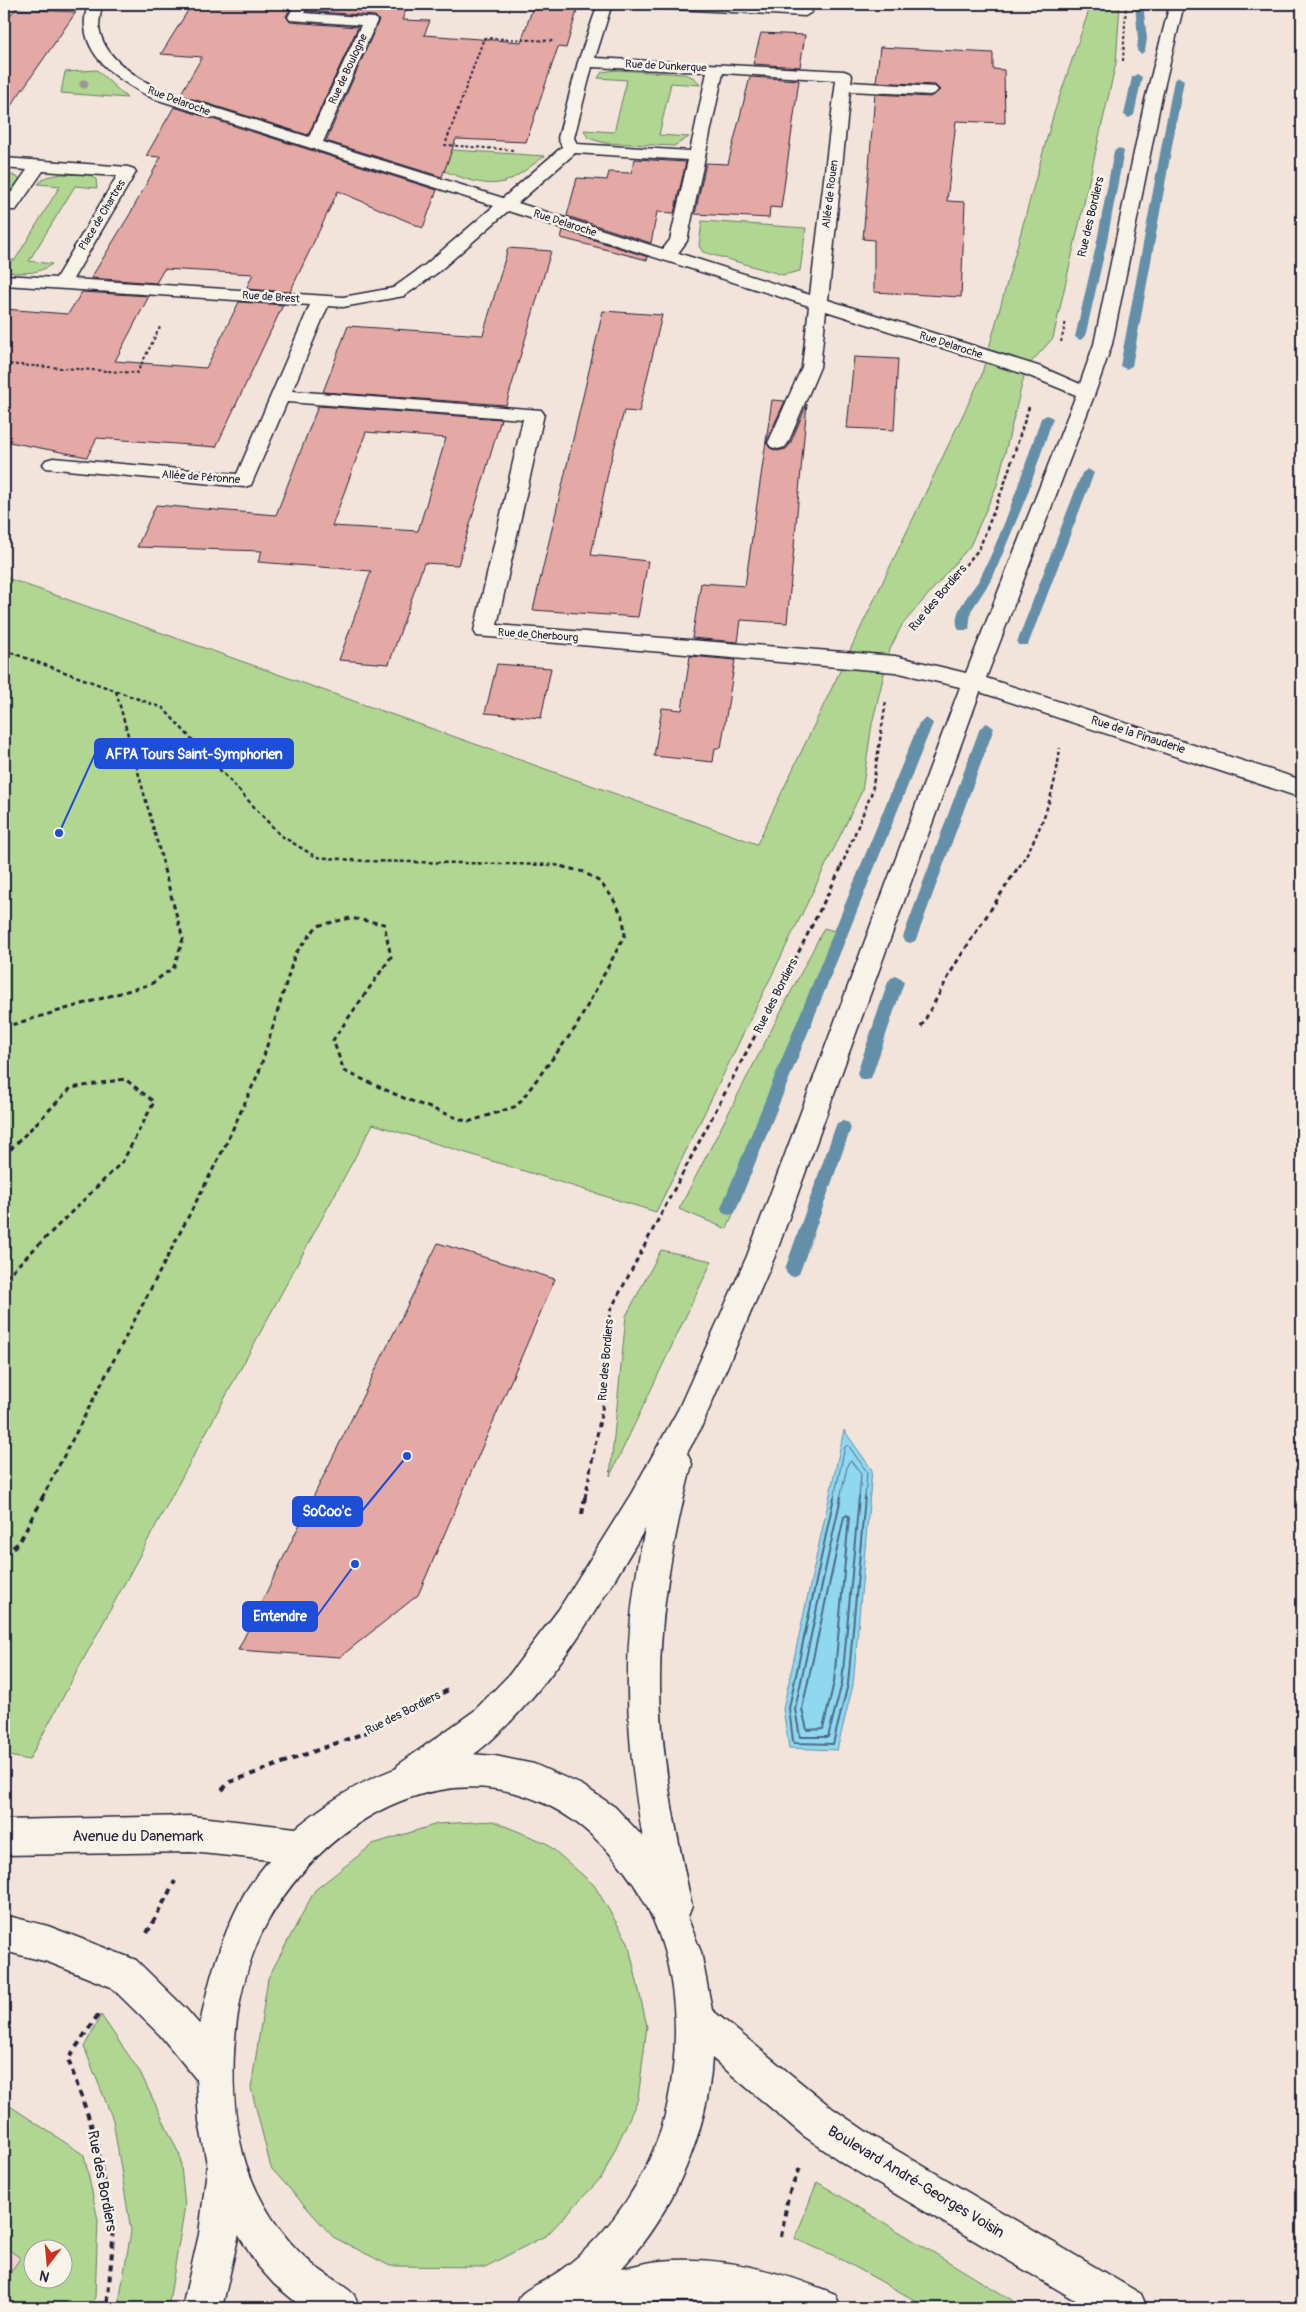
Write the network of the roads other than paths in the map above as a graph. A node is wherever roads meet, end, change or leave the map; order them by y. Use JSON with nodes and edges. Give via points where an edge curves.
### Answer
{"nodes":[{"id":1,"x":95,"y":4,"type":"edge"},
{"id":2,"x":302,"y":4,"type":"edge"},
{"id":3,"x":605,"y":4,"type":"edge"},
{"id":4,"x":656,"y":4,"type":"edge"},
{"id":5,"x":1177,"y":4,"type":"edge"},
{"id":6,"x":805,"y":12,"type":"dead end"},
{"id":7,"x":586,"y":62,"type":"junction"},
{"id":8,"x":716,"y":68,"type":"junction"},
{"id":9,"x":843,"y":86,"type":"junction"},
{"id":10,"x":930,"y":90,"type":"dead end"},
{"id":11,"x":313,"y":145,"type":"junction"},
{"id":12,"x":571,"y":148,"type":"junction"},
{"id":13,"x":696,"y":156,"type":"junction"},
{"id":14,"x":4,"y":163,"type":"edge"},
{"id":15,"x":38,"y":166,"type":"junction"},
{"id":16,"x":506,"y":204,"type":"junction"},
{"id":17,"x":6,"y":209,"type":"edge"},
{"id":18,"x":667,"y":255,"type":"junction"},
{"id":19,"x":4,"y":280,"type":"edge"},
{"id":20,"x":61,"y":284,"type":"junction"},
{"id":21,"x":321,"y":301,"type":"junction"},
{"id":22,"x":818,"y":303,"type":"junction"},
{"id":23,"x":1086,"y":393,"type":"junction"},
{"id":24,"x":281,"y":396,"type":"junction"},
{"id":25,"x":778,"y":443,"type":"dead end"},
{"id":26,"x":52,"y":464,"type":"dead end"},
{"id":27,"x":973,"y":682,"type":"junction"},
{"id":28,"x":1302,"y":788,"type":"edge"},
{"id":29,"x":689,"y":1420,"type":"junction"},
{"id":30,"x":404,"y":1781,"type":"junction"},
{"id":31,"x":4,"y":1837,"type":"edge"},
{"id":32,"x":302,"y":1846,"type":"junction"},
{"id":33,"x":4,"y":1933,"type":"edge"},
{"id":34,"x":682,"y":1946,"type":"junction"},
{"id":35,"x":694,"y":2019,"type":"junction"},
{"id":36,"x":213,"y":2071,"type":"junction"},
{"id":37,"x":227,"y":2162,"type":"junction"},
{"id":38,"x":543,"y":2305,"type":"edge"},
{"id":39,"x":202,"y":2308,"type":"edge"},
{"id":40,"x":339,"y":2308,"type":"edge"},
{"id":41,"x":821,"y":2308,"type":"edge"},
{"id":42,"x":1127,"y":2308,"type":"edge"}],
"edges":[{"from":1,"to":11,"type":"street","name":"Rue Delaroche","via":[[92,27],[101,49],[138,85],[191,107]]},
{"from":2,"to":11,"type":"street","name":"Rue de Boulogne","via":[[295,17],[370,21]]},
{"from":3,"to":7,"type":"street"},
{"from":4,"to":6,"type":"street"},
{"from":5,"to":23,"type":"street","via":[[1153,100],[1103,344]]},
{"from":7,"to":8,"type":"street","name":"Rue de Dunkerque"},
{"from":7,"to":12,"type":"street","via":[[566,138]]},
{"from":8,"to":9,"type":"street","via":[[844,76]]},
{"from":8,"to":13,"type":"street","name":"Rue de Dunkerque"},
{"from":9,"to":10,"type":"street"},
{"from":9,"to":22,"type":"street","name":"Allée de Rouen"},
{"from":11,"to":16,"type":"street","name":"Rue Delaroche"},
{"from":12,"to":13,"type":"street"},
{"from":12,"to":16,"type":"street"},
{"from":13,"to":18,"type":"street","name":"Rue de Dunkerque","via":[[678,241]]},
{"from":14,"to":15,"type":"street","name":"Place de Chartres"},
{"from":15,"to":17,"type":"street"},
{"from":15,"to":20,"type":"street","name":"Place de Chartres","via":[[128,172]]},
{"from":16,"to":18,"type":"street","name":"Rue Delaroche"},
{"from":16,"to":21,"type":"street","name":"Rue de Brest","via":[[431,269],[398,292],[343,302]]},
{"from":18,"to":22,"type":"street","name":"Rue Delaroche"},
{"from":19,"to":20,"type":"street","name":"Rue de Brest"},
{"from":20,"to":21,"type":"street","name":"Rue de Brest"},
{"from":21,"to":24,"type":"street","name":"Allée de Péronne"},
{"from":22,"to":23,"type":"street","name":"Rue Delaroche","via":[[1034,371]]},
{"from":22,"to":25,"type":"street","name":"Allée de Rouen","via":[[811,367]]},
{"from":23,"to":27,"type":"street"},
{"from":24,"to":26,"type":"street","name":"Allée de Péronne","via":[[244,481]]},
{"from":24,"to":27,"type":"street","name":"Rue de Cherbourg","via":[[534,414],[485,630],[895,664]]},
{"from":27,"to":28,"type":"street","name":"Rue de la Pinauderie"},
{"from":27,"to":29,"type":"street","via":[[761,1256]]},
{"from":29,"to":30,"type":"street","via":[[606,1566],[546,1655],[486,1723]]},
{"from":29,"to":34,"type":"street","via":[[663,1513],[650,1584],[644,1652],[649,1760],[658,1832]]},
{"from":30,"to":32,"type":"street","via":[[350,1806]]},
{"from":30,"to":34,"type":"street","via":[[461,1769],[518,1776],[572,1797],[619,1834],[656,1884]]},
{"from":31,"to":32,"type":"street","name":"Avenue du Danemark","via":[[191,1834]]},
{"from":32,"to":36,"type":"street","via":[[254,1910],[223,1987]]},
{"from":33,"to":36,"type":"street","via":[[48,1944],[123,1973],[173,2022]]},
{"from":34,"to":35,"type":"street"},
{"from":35,"to":38,"type":"street","via":[[693,2066],[685,2113],[670,2158],[648,2202],[621,2242],[588,2275]]},
{"from":35,"to":42,"type":"street","name":"Boulevard André-Georges Voisin","via":[[818,2122],[860,2152]]},
{"from":36,"to":37,"type":"street","via":[[215,2108]]},
{"from":37,"to":39,"type":"street","via":[[219,2234]]},
{"from":37,"to":40,"type":"street","via":[[246,2211],[264,2242],[313,2292]]},
{"from":38,"to":41,"type":"street","via":[[660,2281],[711,2281],[770,2290]]}]}
